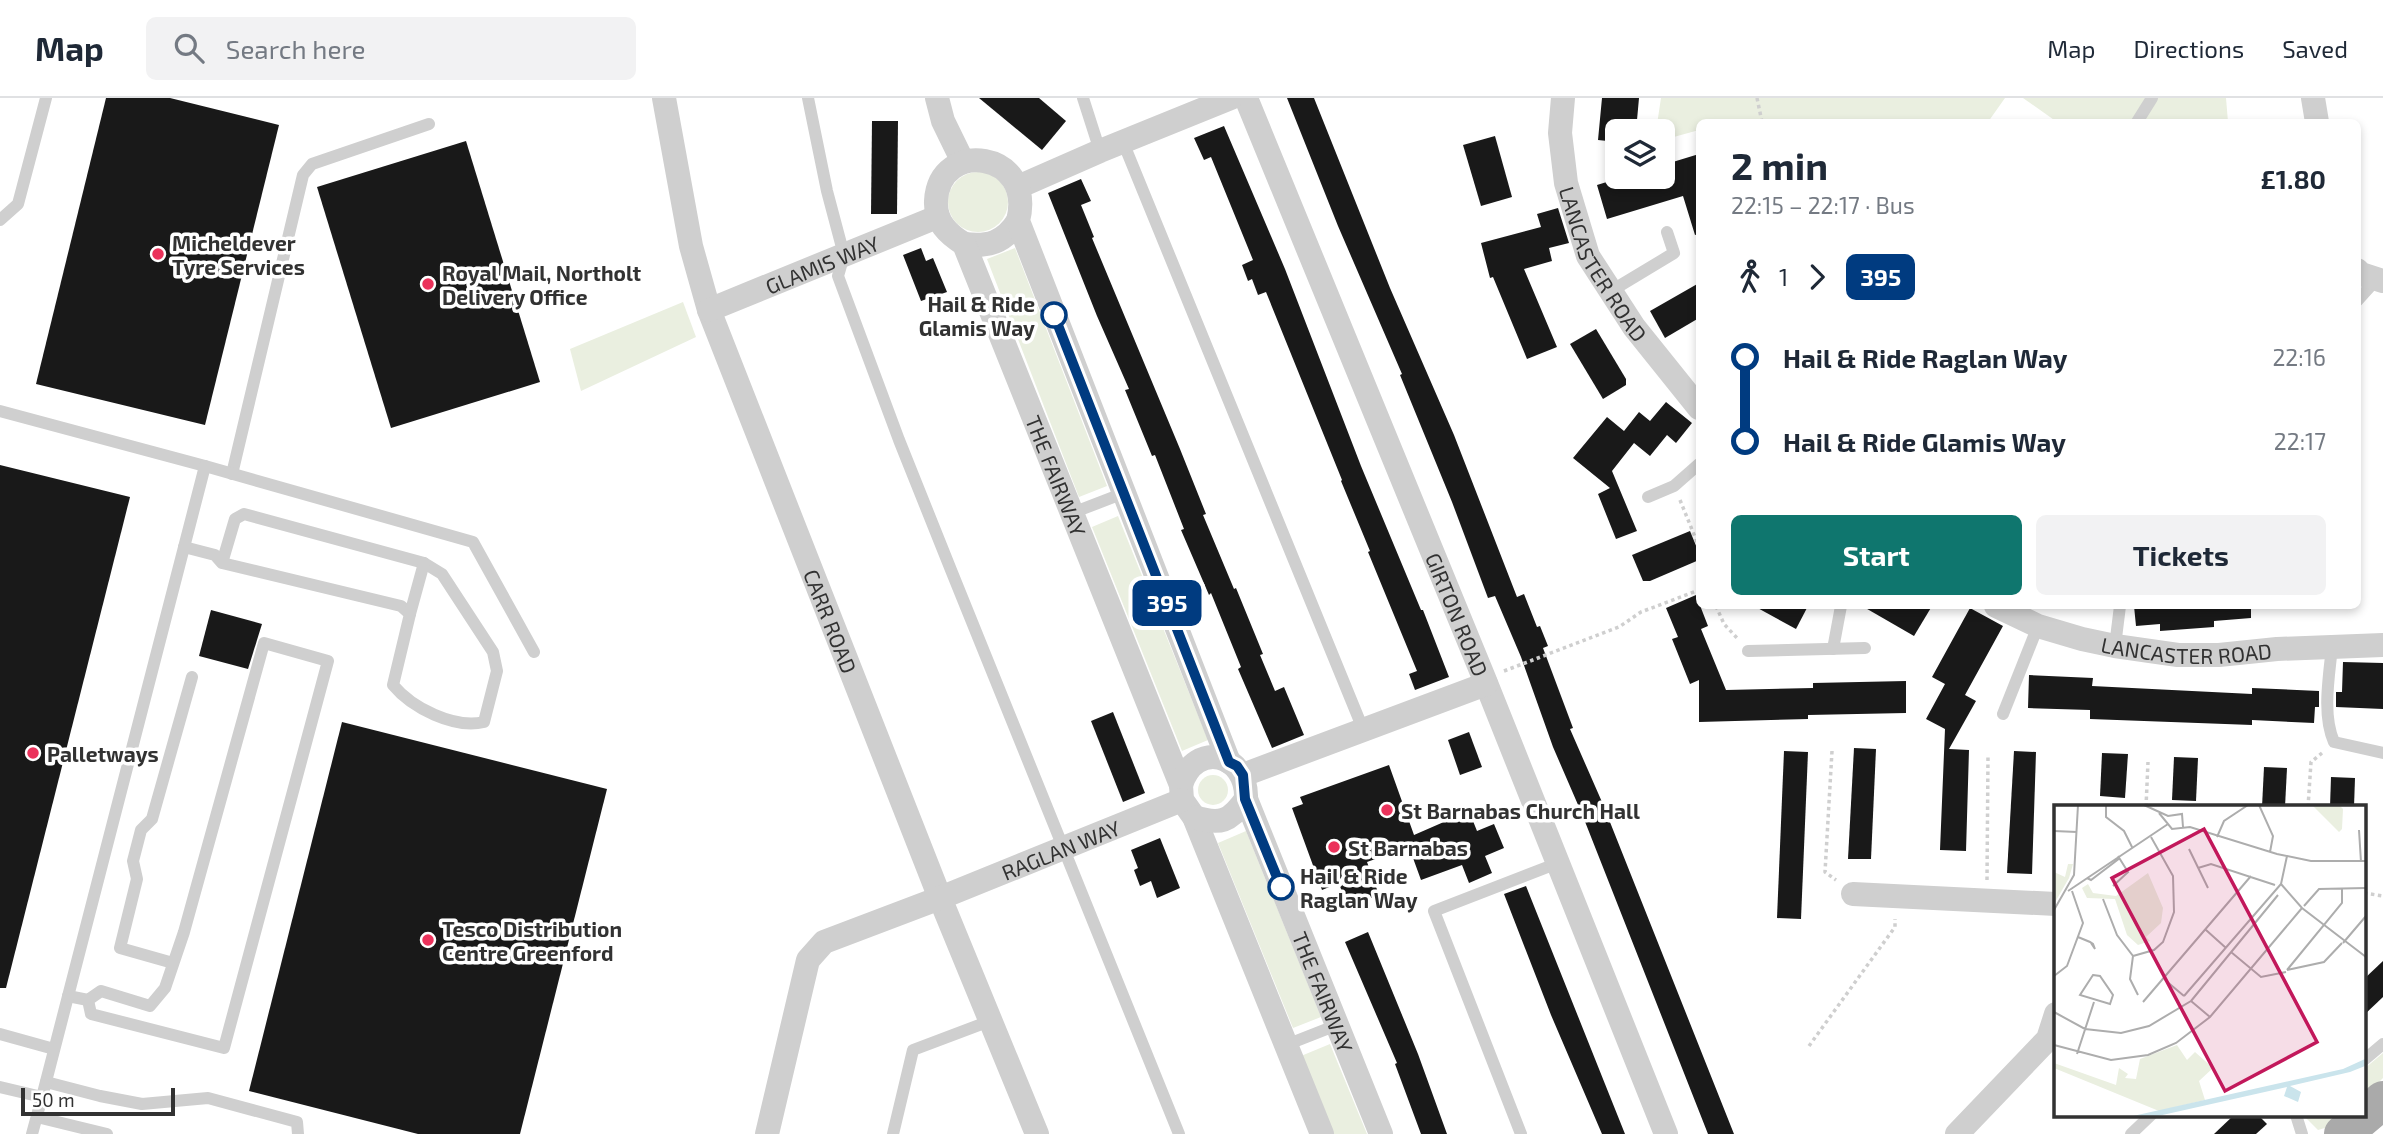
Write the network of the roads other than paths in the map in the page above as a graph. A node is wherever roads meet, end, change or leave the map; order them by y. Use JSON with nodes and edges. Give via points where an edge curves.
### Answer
{"nodes":[{"id":1,"x":46,"y":98,"type":"edge"},
{"id":2,"x":664,"y":98,"type":"edge"},
{"id":3,"x":808,"y":98,"type":"edge"},
{"id":4,"x":937,"y":98,"type":"edge"},
{"id":5,"x":1083,"y":98,"type":"edge"},
{"id":6,"x":1231,"y":98,"type":"edge"},
{"id":7,"x":1246,"y":98,"type":"edge"},
{"id":8,"x":1563,"y":98,"type":"edge"},
{"id":9,"x":2152,"y":98,"type":"edge"},
{"id":10,"x":2313,"y":98,"type":"edge"},
{"id":11,"x":2139,"y":119,"type":"edge"},
{"id":12,"x":2316,"y":119,"type":"edge"},
{"id":13,"x":429,"y":124,"type":"dead end"},
{"id":14,"x":1112,"y":146,"type":"junction"},
{"id":15,"x":963,"y":162,"type":"junction"},
{"id":16,"x":1018,"y":187,"type":"junction"},
{"id":17,"x":937,"y":217,"type":"junction"},
{"id":18,"x":0,"y":220,"type":"edge"},
{"id":19,"x":1017,"y":221,"type":"junction"},
{"id":20,"x":1667,"y":232,"type":"dead end"},
{"id":21,"x":964,"y":244,"type":"junction"},
{"id":22,"x":844,"y":255,"type":"junction"},
{"id":23,"x":2372,"y":277,"type":"edge"},
{"id":24,"x":1612,"y":291,"type":"junction"},
{"id":25,"x":2361,"y":295,"type":"edge"},
{"id":26,"x":709,"y":310,"type":"junction"},
{"id":27,"x":1696,"y":402,"type":"edge"},
{"id":28,"x":0,"y":411,"type":"edge"},
{"id":29,"x":205,"y":466,"type":"junction"},
{"id":30,"x":1696,"y":467,"type":"edge"},
{"id":31,"x":232,"y":474,"type":"junction"},
{"id":32,"x":1124,"y":493,"type":"junction"},
{"id":33,"x":1648,"y":497,"type":"dead end"},
{"id":34,"x":1072,"y":513,"type":"junction"},
{"id":35,"x":184,"y":547,"type":"junction"},
{"id":36,"x":424,"y":563,"type":"junction"},
{"id":37,"x":222,"y":564,"type":"junction"},
{"id":38,"x":1840,"y":609,"type":"edge"},
{"id":39,"x":2002,"y":609,"type":"edge"},
{"id":40,"x":2120,"y":609,"type":"edge"},
{"id":41,"x":410,"y":614,"type":"junction"},
{"id":42,"x":2038,"y":626,"type":"junction"},
{"id":43,"x":2383,"y":645,"type":"edge"},
{"id":44,"x":2115,"y":646,"type":"junction"},
{"id":45,"x":2332,"y":647,"type":"junction"},
{"id":46,"x":1865,"y":648,"type":"dead end"},
{"id":47,"x":1833,"y":649,"type":"junction"},
{"id":48,"x":1748,"y":651,"type":"road end"},
{"id":49,"x":534,"y":652,"type":"dead end"},
{"id":50,"x":192,"y":677,"type":"dead end"},
{"id":51,"x":1485,"y":681,"type":"junction"},
{"id":52,"x":2003,"y":714,"type":"dead end"},
{"id":53,"x":1363,"y":729,"type":"junction"},
{"id":54,"x":2383,"y":753,"type":"edge"},
{"id":55,"x":1239,"y":779,"type":"junction"},
{"id":56,"x":1186,"y":801,"type":"junction"},
{"id":57,"x":1062,"y":849,"type":"junction"},
{"id":58,"x":1558,"y":863,"type":"junction"},
{"id":59,"x":1853,"y":894,"type":"road end"},
{"id":60,"x":940,"y":898,"type":"junction"},
{"id":61,"x":2054,"y":904,"type":"edge"},
{"id":62,"x":173,"y":963,"type":"junction"},
{"id":63,"x":68,"y":996,"type":"junction"},
{"id":64,"x":88,"y":1000,"type":"junction"},
{"id":65,"x":2054,"y":1020,"type":"edge"},
{"id":66,"x":990,"y":1021,"type":"junction"},
{"id":67,"x":1337,"y":1026,"type":"junction"},
{"id":68,"x":0,"y":1034,"type":"edge"},
{"id":69,"x":2383,"y":1044,"type":"edge"},
{"id":70,"x":1286,"y":1045,"type":"junction"},
{"id":71,"x":54,"y":1049,"type":"junction"},
{"id":72,"x":2366,"y":1058,"type":"edge"},
{"id":73,"x":46,"y":1082,"type":"junction"},
{"id":74,"x":0,"y":1087,"type":"edge"},
{"id":75,"x":42,"y":1097,"type":"junction"},
{"id":76,"x":2383,"y":1100,"type":"edge"},
{"id":77,"x":2366,"y":1114,"type":"edge"},
{"id":78,"x":2150,"y":1116,"type":"edge"},
{"id":79,"x":2295,"y":1116,"type":"edge"},
{"id":80,"x":2364,"y":1116,"type":"edge"},
{"id":81,"x":37,"y":1117,"type":"junction"},
{"id":82,"x":32,"y":1134,"type":"edge"},
{"id":83,"x":107,"y":1134,"type":"edge"},
{"id":84,"x":298,"y":1134,"type":"edge"},
{"id":85,"x":767,"y":1134,"type":"edge"},
{"id":86,"x":893,"y":1134,"type":"edge"},
{"id":87,"x":1037,"y":1134,"type":"edge"},
{"id":88,"x":1179,"y":1134,"type":"edge"},
{"id":89,"x":1322,"y":1134,"type":"edge"},
{"id":90,"x":1381,"y":1134,"type":"edge"},
{"id":91,"x":1521,"y":1134,"type":"edge"},
{"id":92,"x":1666,"y":1134,"type":"edge"},
{"id":93,"x":1957,"y":1134,"type":"edge"},
{"id":94,"x":2131,"y":1134,"type":"edge"},
{"id":95,"x":2302,"y":1134,"type":"edge"},
{"id":96,"x":2343,"y":1134,"type":"edge"}],
"edges":[{"from":1,"to":18,"type":"lane","via":[[18,204]]},
{"from":2,"to":26,"type":"street","name":"CARR ROAD","via":[[691,246]]},
{"from":3,"to":22,"type":"lane"},
{"from":4,"to":15,"type":"street"},
{"from":5,"to":14,"type":"lane"},
{"from":6,"to":14,"type":"street"},
{"from":7,"to":51,"type":"street","name":"GIRTON ROAD"},
{"from":8,"to":24,"type":"street","name":"LANCASTER ROAD","via":[[1560,133],[1566,183],[1588,256]]},
{"from":9,"to":11,"type":"lane"},
{"from":10,"to":12,"type":"street"},
{"from":13,"to":31,"type":"lane","via":[[312,164],[303,175]]},
{"from":14,"to":16,"type":"street"},
{"from":14,"to":53,"type":"lane"},
{"from":15,"to":16,"type":"street","via":[[984,160],[999,165]]},
{"from":15,"to":17,"type":"street","via":[[941,181],[936,193]]},
{"from":16,"to":19,"type":"street","name":"THE FAIRWAY","via":[[1021,208]]},
{"from":17,"to":21,"type":"street","name":"THE FAIRWAY","via":[[948,234]]},
{"from":17,"to":22,"type":"street","name":"GLAMIS WAY"},
{"from":19,"to":21,"type":"street","via":[[996,242]]},
{"from":19,"to":32,"type":"street","name":"THE FAIRWAY"},
{"from":20,"to":24,"type":"lane","via":[[1674,253]]},
{"from":21,"to":34,"type":"street","name":"THE FAIRWAY"},
{"from":22,"to":26,"type":"street","name":"GLAMIS WAY"},
{"from":22,"to":57,"type":"lane","via":[[838,276]]},
{"from":23,"to":25,"type":"lane"},
{"from":24,"to":27,"type":"street","name":"LANCASTER ROAD","via":[[1634,327]]},
{"from":26,"to":60,"type":"street","name":"CARR ROAD"},
{"from":28,"to":29,"type":"lane"},
{"from":29,"to":31,"type":"lane"},
{"from":29,"to":35,"type":"lane"},
{"from":30,"to":33,"type":"lane","via":[[1674,486]]},
{"from":31,"to":49,"type":"lane","via":[[473,542]]},
{"from":32,"to":34,"type":"lane"},
{"from":32,"to":55,"type":"street","name":"THE FAIRWAY"},
{"from":34,"to":56,"type":"street","name":"THE FAIRWAY"},
{"from":35,"to":37,"type":"lane","via":[[215,555]]},
{"from":35,"to":63,"type":"lane"},
{"from":36,"to":37,"type":"lane","via":[[244,514],[235,519]]},
{"from":36,"to":41,"type":"lane"},
{"from":36,"to":41,"type":"lane","via":[[442,574],[493,652],[496,671],[484,722],[470,725],[436,715],[403,697],[393,685]]},
{"from":37,"to":41,"type":"lane","via":[[401,606]]},
{"from":38,"to":47,"type":"lane"},
{"from":39,"to":42,"type":"street","name":"LANCASTER ROAD"},
{"from":40,"to":44,"type":"lane"},
{"from":42,"to":44,"type":"street","name":"LANCASTER ROAD"},
{"from":42,"to":52,"type":"lane"},
{"from":43,"to":45,"type":"street","name":"LANCASTER ROAD"},
{"from":44,"to":45,"type":"street","name":"LANCASTER ROAD","via":[[2178,655]]},
{"from":45,"to":54,"type":"lane","via":[[2329,730],[2334,742]]},
{"from":46,"to":47,"type":"lane"},
{"from":47,"to":48,"type":"lane"},
{"from":50,"to":62,"type":"lane","via":[[152,819],[141,830],[135,851],[137,879],[120,948]]},
{"from":51,"to":53,"type":"street"},
{"from":51,"to":58,"type":"street","name":"GIRTON ROAD"},
{"from":53,"to":55,"type":"street"},
{"from":55,"to":56,"type":"street","via":[[1236,813],[1222,821],[1211,822]]},
{"from":55,"to":56,"type":"street","via":[[1210,757],[1199,760],[1184,775]]},
{"from":55,"to":67,"type":"street","name":"THE FAIRWAY"},
{"from":56,"to":57,"type":"street","name":"RAGLAN WAY"},
{"from":56,"to":70,"type":"street","name":"THE FAIRWAY"},
{"from":57,"to":60,"type":"street","name":"RAGLAN WAY"},
{"from":57,"to":88,"type":"lane"},
{"from":58,"to":91,"type":"lane","via":[[1434,911]]},
{"from":58,"to":92,"type":"street","name":"GIRTON ROAD"},
{"from":59,"to":61,"type":"street"},
{"from":60,"to":66,"type":"street","name":"CARR ROAD"},
{"from":60,"to":85,"type":"street","name":"RAGLAN WAY","via":[[824,942],[808,960]]},
{"from":62,"to":64,"type":"lane","via":[[165,988],[150,1006],[101,991]]},
{"from":62,"to":64,"type":"lane","via":[[264,643],[328,661],[224,1048],[91,1014]]},
{"from":63,"to":64,"type":"lane"},
{"from":63,"to":71,"type":"lane"},
{"from":65,"to":93,"type":"street","via":[[2048,1039]]},
{"from":66,"to":86,"type":"lane","via":[[913,1050]]},
{"from":66,"to":87,"type":"street","name":"CARR ROAD"},
{"from":67,"to":70,"type":"lane"},
{"from":67,"to":90,"type":"street","name":"THE FAIRWAY"},
{"from":68,"to":71,"type":"lane"},
{"from":69,"to":72,"type":"lane"},
{"from":70,"to":89,"type":"street","name":"THE FAIRWAY"},
{"from":71,"to":73,"type":"lane"},
{"from":73,"to":75,"type":"lane"},
{"from":73,"to":84,"type":"lane","via":[[142,1104],[208,1098],[297,1122]]},
{"from":74,"to":75,"type":"lane"},
{"from":75,"to":81,"type":"lane"},
{"from":76,"to":77,"type":"main road"},
{"from":78,"to":94,"type":"lane"},
{"from":79,"to":95,"type":"lane"},
{"from":80,"to":96,"type":"main road"},
{"from":81,"to":82,"type":"lane"},
{"from":81,"to":83,"type":"lane"}]}
